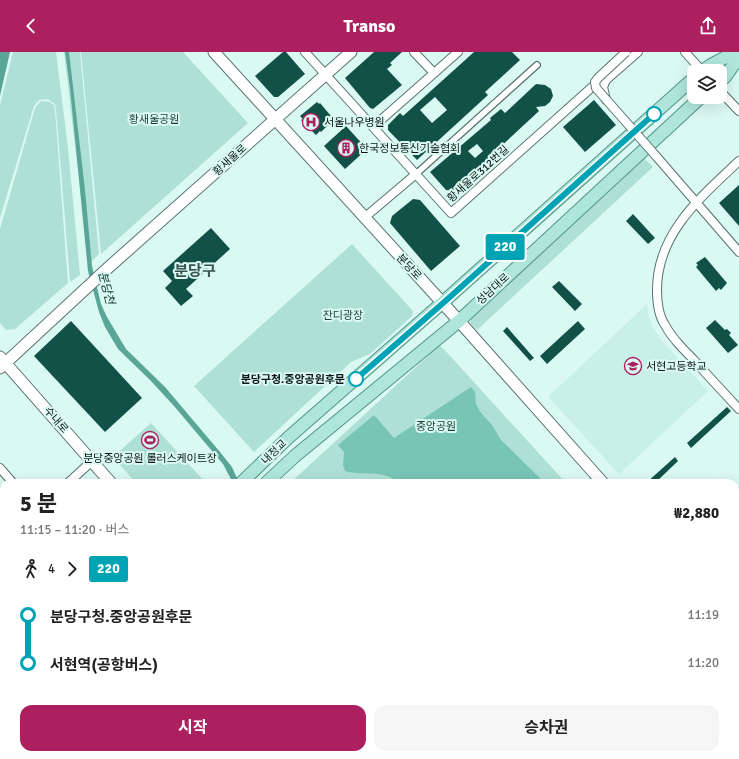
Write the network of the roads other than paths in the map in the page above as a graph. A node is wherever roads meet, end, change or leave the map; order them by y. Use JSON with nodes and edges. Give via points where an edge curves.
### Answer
{"nodes":[{"id":1,"x":214,"y":52,"type":"edge"},
{"id":2,"x":305,"y":52,"type":"edge"},
{"id":3,"x":351,"y":52,"type":"edge"},
{"id":4,"x":414,"y":52,"type":"edge"},
{"id":5,"x":458,"y":52,"type":"edge"},
{"id":6,"x":630,"y":52,"type":"edge"},
{"id":7,"x":638,"y":52,"type":"edge"},
{"id":8,"x":685,"y":52,"type":"edge"},
{"id":9,"x":721,"y":52,"type":"edge"},
{"id":10,"x":735,"y":52,"type":"edge"},
{"id":11,"x":624,"y":55,"type":"edge"},
{"id":12,"x":739,"y":57,"type":"edge"},
{"id":13,"x":701,"y":64,"type":"edge"},
{"id":14,"x":710,"y":64,"type":"edge"},
{"id":15,"x":713,"y":64,"type":"edge"},
{"id":16,"x":537,"y":65,"type":"dead end"},
{"id":17,"x":739,"y":67,"type":"edge"},
{"id":18,"x":727,"y":73,"type":"edge"},
{"id":19,"x":434,"y":74,"type":"junction"},
{"id":20,"x":727,"y":75,"type":"edge"},
{"id":21,"x":325,"y":76,"type":"junction"},
{"id":22,"x":687,"y":84,"type":"edge"},
{"id":23,"x":727,"y":99,"type":"edge"},
{"id":24,"x":606,"y":100,"type":"junction"},
{"id":25,"x":693,"y":104,"type":"edge"},
{"id":26,"x":739,"y":112,"type":"edge"},
{"id":27,"x":275,"y":120,"type":"junction"},
{"id":28,"x":373,"y":127,"type":"junction"},
{"id":29,"x":739,"y":161,"type":"edge"},
{"id":30,"x":416,"y":174,"type":"junction"},
{"id":31,"x":696,"y":202,"type":"junction"},
{"id":32,"x":364,"y":218,"type":"junction"},
{"id":33,"x":739,"y":252,"type":"edge"},
{"id":34,"x":442,"y":304,"type":"junction"},
{"id":35,"x":459,"y":321,"type":"junction"},
{"id":36,"x":2,"y":363,"type":"edge"},
{"id":37,"x":739,"y":409,"type":"edge"},
{"id":38,"x":289,"y":437,"type":"joint"},
{"id":39,"x":92,"y":461,"type":"junction"},
{"id":40,"x":72,"y":479,"type":"edge"},
{"id":41,"x":108,"y":479,"type":"edge"},
{"id":42,"x":245,"y":479,"type":"edge"},
{"id":43,"x":270,"y":479,"type":"edge"},
{"id":44,"x":599,"y":479,"type":"edge"}],
"edges":[{"from":1,"to":27,"type":"main road","name":"분당로"},
{"from":2,"to":21,"type":"street","name":"황새울로312번길"},
{"from":3,"to":21,"type":"main road","name":"황새울로"},
{"from":4,"to":19,"type":"street"},
{"from":5,"to":19,"type":"street"},
{"from":6,"to":11,"type":"street"},
{"from":7,"to":24,"type":"street","via":[[606,80],[603,87]]},
{"from":8,"to":13,"type":"street"},
{"from":9,"to":14,"type":"main road"},
{"from":10,"to":15,"type":"main road"},
{"from":11,"to":24,"type":"street","bridge":true,"via":[[596,80],[596,88]]},
{"from":11,"to":30,"type":"street","name":"황새울로312번길","via":[[451,213]]},
{"from":12,"to":18,"type":"main road"},
{"from":16,"to":30,"type":"street"},
{"from":17,"to":20,"type":"main road"},
{"from":19,"to":28,"type":"street"},
{"from":21,"to":27,"type":"main road","name":"황새울로"},
{"from":21,"to":28,"type":"street","name":"황새울로312번길"},
{"from":22,"to":34,"type":"main road","name":"성남대로"},
{"from":23,"to":26,"type":"street"},
{"from":24,"to":31,"type":"street","bridge":true},
{"from":25,"to":35,"type":"main road","name":"성남대로"},
{"from":27,"to":32,"type":"main road","name":"분당로"},
{"from":27,"to":36,"type":"main road","name":"황새울로"},
{"from":28,"to":30,"type":"street","name":"황새울로312번길"},
{"from":29,"to":31,"type":"street"},
{"from":30,"to":32,"type":"street"},
{"from":31,"to":33,"type":"street"},
{"from":31,"to":37,"type":"street","via":[[672,233],[661,261],[657,282],[659,309],[664,324],[673,338]]},
{"from":32,"to":34,"type":"main road","name":"분당로"},
{"from":34,"to":35,"type":"main road","name":"분당로"},
{"from":34,"to":38,"type":"main road","name":"성남대로"},
{"from":35,"to":43,"type":"main road","name":"성남대로"},
{"from":35,"to":44,"type":"main road","name":"분당로"},
{"from":36,"to":39,"type":"main road","name":"수내로"},
{"from":38,"to":42,"type":"main road","name":"내정교"},
{"from":39,"to":40,"type":"street"},
{"from":39,"to":41,"type":"main road","name":"수내로"}]}
